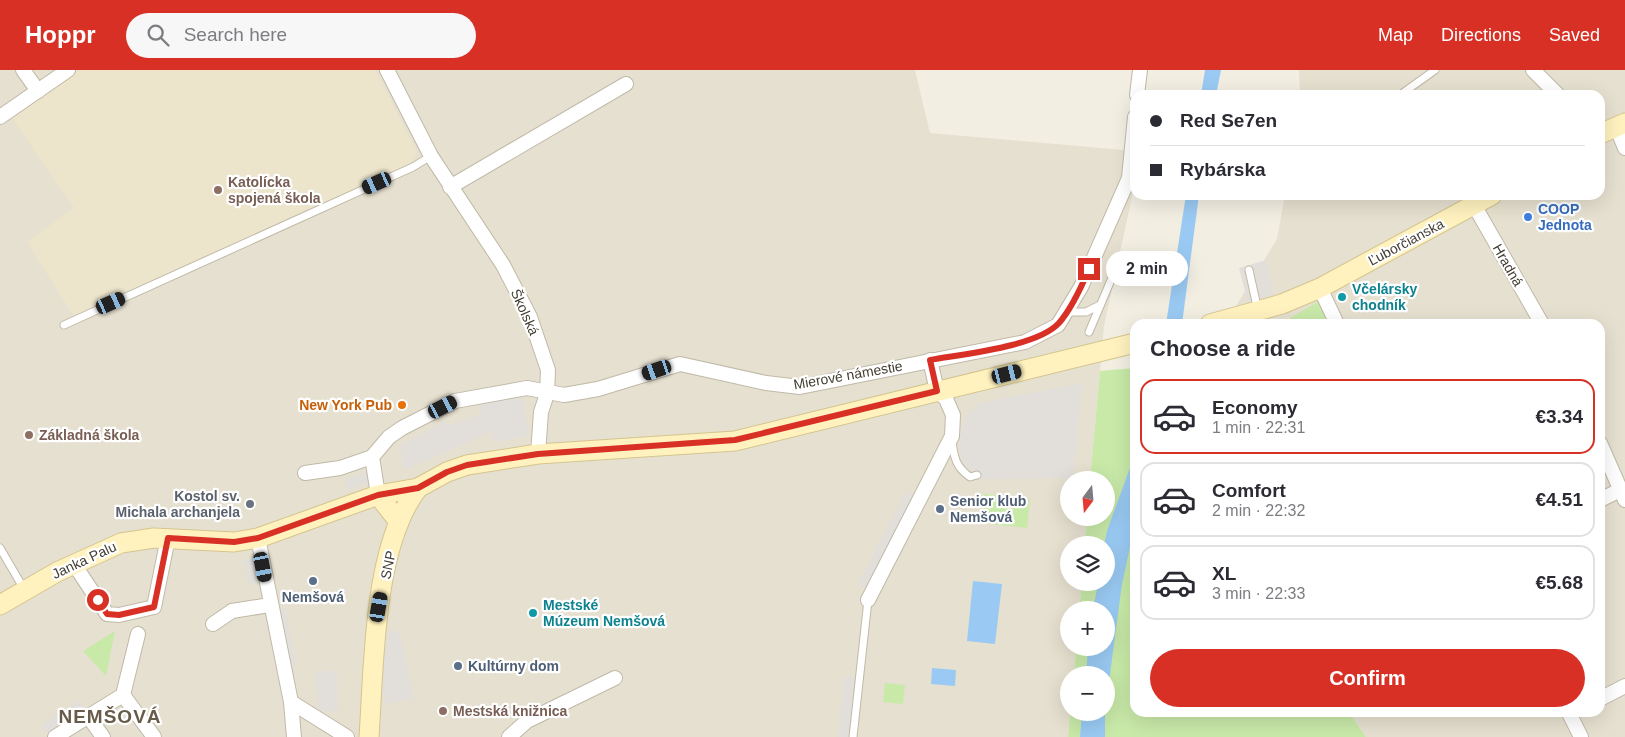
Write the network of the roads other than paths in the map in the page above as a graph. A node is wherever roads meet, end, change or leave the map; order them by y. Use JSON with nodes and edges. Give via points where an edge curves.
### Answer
{"nodes":[{"id":1,"x":23,"y":70,"type":"edge"},
{"id":2,"x":68,"y":70,"type":"edge"},
{"id":3,"x":387,"y":70,"type":"edge"},
{"id":4,"x":1140,"y":70,"type":"edge"},
{"id":5,"x":1435,"y":70,"type":"edge"},
{"id":6,"x":1533,"y":70,"type":"edge"},
{"id":7,"x":626,"y":84,"type":"dead end"},
{"id":8,"x":1138,"y":90,"type":"edge"},
{"id":9,"x":1407,"y":90,"type":"edge"},
{"id":10,"x":1553,"y":90,"type":"edge"},
{"id":11,"x":38,"y":91,"type":"junction"},
{"id":12,"x":0,"y":117,"type":"edge"},
{"id":13,"x":1614,"y":127,"type":"edge"},
{"id":14,"x":1625,"y":148,"type":"edge"},
{"id":15,"x":431,"y":156,"type":"junction"},
{"id":16,"x":1130,"y":168,"type":"edge"},
{"id":17,"x":450,"y":186,"type":"junction"},
{"id":18,"x":1483,"y":200,"type":"edge"},
{"id":19,"x":1474,"y":205,"type":"junction"},
{"id":20,"x":1250,"y":270,"type":"dead end"},
{"id":21,"x":1111,"y":280,"type":"dead end"},
{"id":22,"x":1320,"y":288,"type":"junction"},
{"id":23,"x":1100,"y":304,"type":"junction"},
{"id":24,"x":1067,"y":312,"type":"junction"},
{"id":25,"x":1252,"y":313,"type":"junction"},
{"id":26,"x":1229,"y":319,"type":"edge"},
{"id":27,"x":1335,"y":319,"type":"edge"},
{"id":28,"x":1539,"y":319,"type":"edge"},
{"id":29,"x":64,"y":324,"type":"dead end"},
{"id":30,"x":1089,"y":332,"type":"dead end"},
{"id":31,"x":1130,"y":343,"type":"edge"},
{"id":32,"x":930,"y":360,"type":"junction"},
{"id":33,"x":937,"y":391,"type":"junction"},
{"id":34,"x":547,"y":394,"type":"junction"},
{"id":35,"x":952,"y":436,"type":"junction"},
{"id":36,"x":375,"y":453,"type":"junction"},
{"id":37,"x":538,"y":454,"type":"junction"},
{"id":38,"x":1605,"y":454,"type":"edge"},
{"id":39,"x":305,"y":473,"type":"dead end"},
{"id":40,"x":976,"y":476,"type":"dead end"},
{"id":41,"x":418,"y":488,"type":"junction"},
{"id":42,"x":378,"y":495,"type":"junction"},
{"id":43,"x":1623,"y":495,"type":"edge"},
{"id":44,"x":1605,"y":499,"type":"edge"},
{"id":45,"x":399,"y":522,"type":"junction"},
{"id":46,"x":168,"y":538,"type":"junction"},
{"id":47,"x":258,"y":538,"type":"junction"},
{"id":48,"x":0,"y":548,"type":"edge"},
{"id":49,"x":74,"y":564,"type":"junction"},
{"id":50,"x":24,"y":590,"type":"junction"},
{"id":51,"x":868,"y":600,"type":"joint"},
{"id":52,"x":270,"y":604,"type":"junction"},
{"id":53,"x":0,"y":605,"type":"edge"},
{"id":54,"x":213,"y":624,"type":"dead end"},
{"id":55,"x":138,"y":634,"type":"dead end"},
{"id":56,"x":615,"y":678,"type":"dead end"},
{"id":57,"x":1625,"y":686,"type":"edge"},
{"id":58,"x":123,"y":695,"type":"junction"},
{"id":59,"x":1605,"y":696,"type":"edge"},
{"id":60,"x":291,"y":702,"type":"junction"},
{"id":61,"x":88,"y":716,"type":"junction"},
{"id":62,"x":1573,"y":717,"type":"edge"},
{"id":63,"x":55,"y":737,"type":"edge"},
{"id":64,"x":103,"y":737,"type":"edge"},
{"id":65,"x":154,"y":737,"type":"edge"},
{"id":66,"x":294,"y":737,"type":"edge"},
{"id":67,"x":347,"y":737,"type":"edge"},
{"id":68,"x":369,"y":737,"type":"edge"},
{"id":69,"x":509,"y":737,"type":"edge"},
{"id":70,"x":853,"y":737,"type":"edge"},
{"id":71,"x":1581,"y":737,"type":"edge"}],
"edges":[{"from":1,"to":11,"type":"street"},
{"from":2,"to":11,"type":"street"},
{"from":3,"to":15,"type":"street","name":"Školská"},
{"from":4,"to":8,"type":"street"},
{"from":5,"to":9,"type":"lane"},
{"from":6,"to":10,"type":"street"},
{"from":7,"to":17,"type":"street"},
{"from":11,"to":12,"type":"street"},
{"from":13,"to":14,"type":"street"},
{"from":15,"to":17,"type":"street","name":"Školská"},
{"from":15,"to":29,"type":"lane"},
{"from":16,"to":24,"type":"street","name":"Mierové námestie","via":[[1129,178],[1081,288]]},
{"from":17,"to":34,"type":"street","name":"Školská","via":[[503,265],[530,316],[548,370]]},
{"from":18,"to":19,"type":"main road","name":"Ľuborčianska"},
{"from":19,"to":22,"type":"main road","name":"Ľuborčianska"},
{"from":19,"to":28,"type":"street","name":"Hradná"},
{"from":20,"to":25,"type":"lane"},
{"from":21,"to":23,"type":"lane"},
{"from":22,"to":25,"type":"main road","name":"Ľuborčianska"},
{"from":22,"to":27,"type":"street"},
{"from":23,"to":24,"type":"lane","via":[[1086,312]]},
{"from":23,"to":30,"type":"lane"},
{"from":24,"to":32,"type":"street","name":"Mierové námestie","via":[[1058,325],[1025,342]]},
{"from":25,"to":26,"type":"main road","name":"Ľuborčianska"},
{"from":31,"to":33,"type":"main road"},
{"from":32,"to":33,"type":"street"},
{"from":32,"to":34,"type":"street","name":"Mierové námestie","via":[[795,387],[680,364],[598,389],[564,395]]},
{"from":33,"to":35,"type":"street","via":[[946,399],[952,415]]},
{"from":33,"to":37,"type":"main road","via":[[735,440]]},
{"from":34,"to":36,"type":"street","name":"Mierové námestie","via":[[527,388],[454,401],[402,428]]},
{"from":34,"to":37,"type":"street","name":"Školská","via":[[541,412]]},
{"from":35,"to":40,"type":"lane","via":[[959,469],[970,477]]},
{"from":35,"to":51,"type":"street"},
{"from":36,"to":39,"type":"street","name":"Mierové námestie","via":[[340,468]]},
{"from":36,"to":42,"type":"street"},
{"from":37,"to":41,"type":"main road","via":[[467,465]]},
{"from":38,"to":43,"type":"street"},
{"from":41,"to":42,"type":"main road"},
{"from":41,"to":45,"type":"main road","name":"SNP"},
{"from":42,"to":45,"type":"main road"},
{"from":42,"to":47,"type":"main road","name":"Janka Palu"},
{"from":43,"to":44,"type":"street"},
{"from":45,"to":68,"type":"main road","name":"SNP","via":[[377,622]]},
{"from":46,"to":47,"type":"main road","name":"Janka Palu","via":[[234,542]]},
{"from":46,"to":49,"type":"main road","name":"Janka Palu","via":[[121,543]]},
{"from":46,"to":49,"type":"street","via":[[154,607],[119,615],[107,614]]},
{"from":47,"to":52,"type":"street"},
{"from":48,"to":50,"type":"lane"},
{"from":49,"to":50,"type":"main road","name":"Janka Palu"},
{"from":50,"to":53,"type":"main road","name":"Janka Palu"},
{"from":51,"to":70,"type":"lane"},
{"from":52,"to":54,"type":"street","via":[[232,611]]},
{"from":52,"to":60,"type":"street"},
{"from":55,"to":58,"type":"street"},
{"from":56,"to":69,"type":"street","via":[[527,721]]},
{"from":57,"to":59,"type":"street"},
{"from":58,"to":61,"type":"street"},
{"from":58,"to":65,"type":"street"},
{"from":60,"to":66,"type":"street"},
{"from":60,"to":67,"type":"street"},
{"from":61,"to":63,"type":"street"},
{"from":61,"to":64,"type":"street"},
{"from":62,"to":71,"type":"street"}]}
